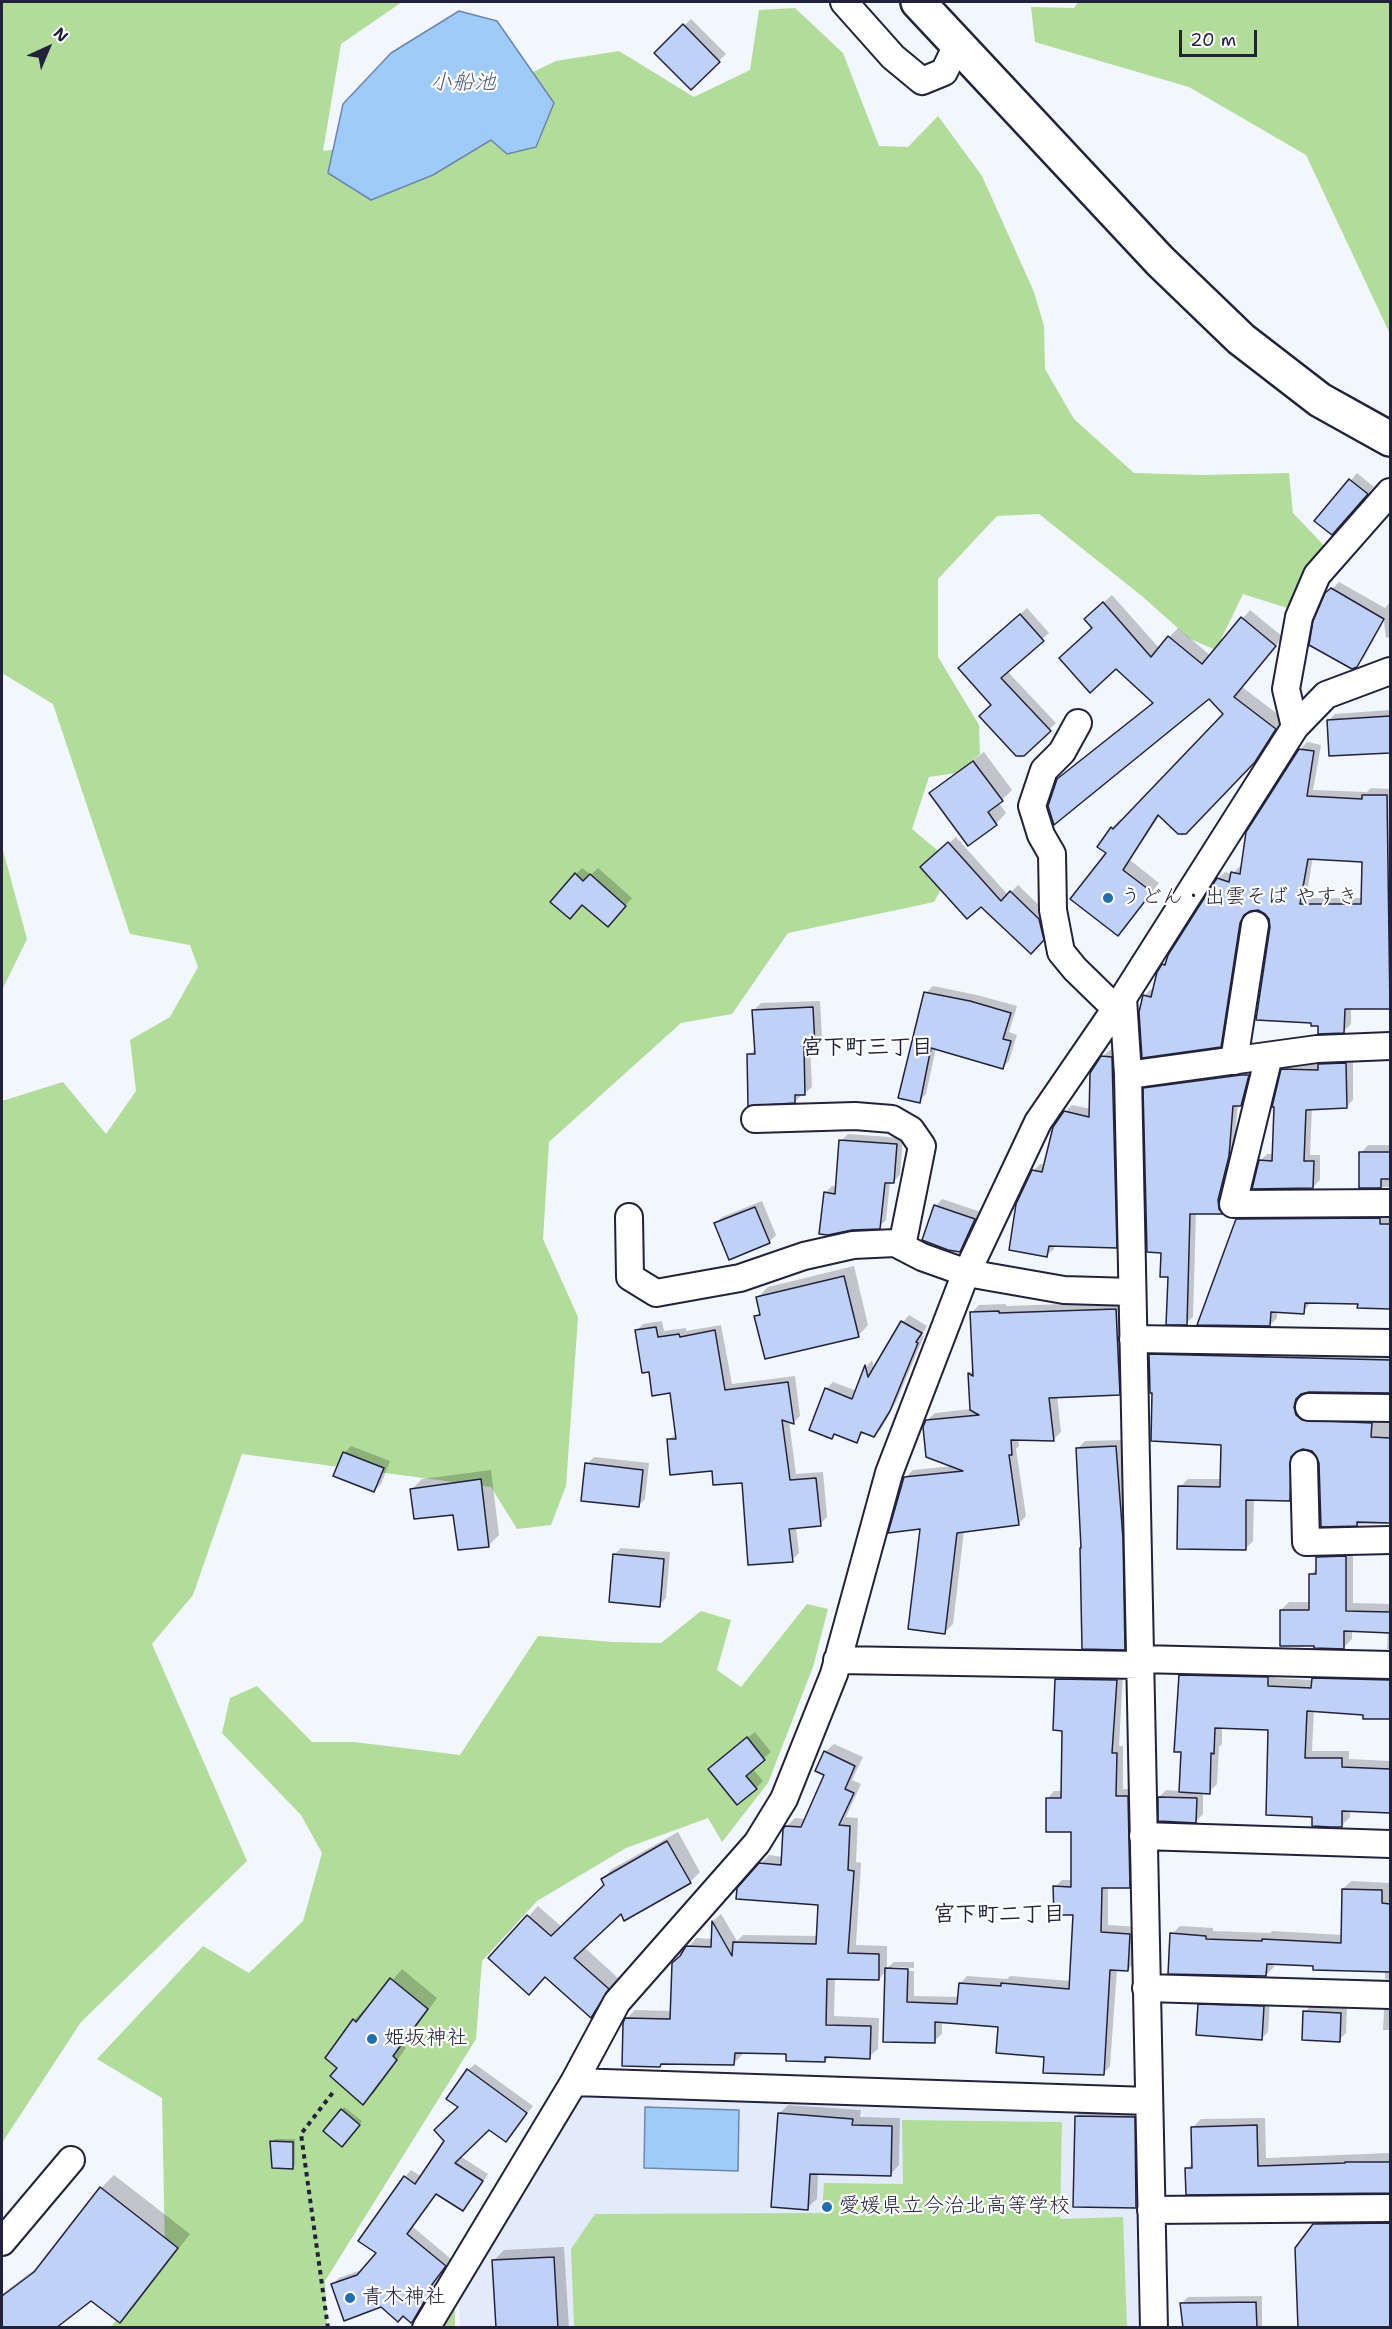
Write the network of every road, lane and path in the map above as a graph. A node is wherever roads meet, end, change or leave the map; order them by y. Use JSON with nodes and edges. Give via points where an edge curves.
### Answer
{"nodes":[{"id":1,"x":844,"y":2,"type":"edge"},
{"id":2,"x":918,"y":2,"type":"edge"},
{"id":3,"x":958,"y":43,"type":"junction"},
{"id":4,"x":1390,"y":439,"type":"edge"},
{"id":5,"x":1390,"y":492,"type":"edge"},
{"id":6,"x":1390,"y":671,"type":"edge"},
{"id":7,"x":1078,"y":723,"type":"dead end"},
{"id":8,"x":1295,"y":727,"type":"junction"},
{"id":9,"x":1255,"y":925,"type":"dead end"},
{"id":10,"x":1120,"y":1004,"type":"junction"},
{"id":11,"x":1390,"y":1046,"type":"edge"},
{"id":12,"x":1269,"y":1056,"type":"junction"},
{"id":13,"x":1234,"y":1060,"type":"junction"},
{"id":14,"x":1128,"y":1075,"type":"junction"},
{"id":15,"x":755,"y":1119,"type":"dead end"},
{"id":16,"x":1390,"y":1203,"type":"edge"},
{"id":17,"x":628,"y":1217,"type":"dead end"},
{"id":18,"x":902,"y":1246,"type":"junction"},
{"id":19,"x":967,"y":1273,"type":"junction"},
{"id":20,"x":1132,"y":1292,"type":"junction"},
{"id":21,"x":1133,"y":1339,"type":"junction"},
{"id":22,"x":1390,"y":1343,"type":"edge"},
{"id":23,"x":1309,"y":1407,"type":"dead end"},
{"id":24,"x":1390,"y":1408,"type":"edge"},
{"id":25,"x":1304,"y":1464,"type":"dead end"},
{"id":26,"x":1390,"y":1540,"type":"edge"},
{"id":27,"x":837,"y":1660,"type":"junction"},
{"id":28,"x":1140,"y":1662,"type":"junction"},
{"id":29,"x":1390,"y":1665,"type":"edge"},
{"id":30,"x":1143,"y":1836,"type":"junction"},
{"id":31,"x":1390,"y":1844,"type":"edge"},
{"id":32,"x":1146,"y":1988,"type":"junction"},
{"id":33,"x":1390,"y":1995,"type":"edge"},
{"id":34,"x":574,"y":2082,"type":"junction"},
{"id":35,"x":334,"y":2091,"type":"dead end"},
{"id":36,"x":1149,"y":2101,"type":"junction"},
{"id":37,"x":71,"y":2160,"type":"dead end"},
{"id":38,"x":1390,"y":2208,"type":"edge"},
{"id":39,"x":1151,"y":2210,"type":"junction"},
{"id":40,"x":2,"y":2242,"type":"edge"},
{"id":41,"x":328,"y":2328,"type":"edge"},
{"id":42,"x":426,"y":2328,"type":"edge"},
{"id":43,"x":1154,"y":2328,"type":"edge"}],
"edges":[{"from":1,"to":3,"type":"street","via":[[893,57],[922,81],[944,72]]},
{"from":2,"to":3,"type":"street"},
{"from":3,"to":4,"type":"street","via":[[1160,261],[1241,339],[1320,400]]},
{"from":5,"to":8,"type":"street","via":[[1317,575],[1299,617],[1286,689]]},
{"from":6,"to":8,"type":"street","via":[[1326,694]]},
{"from":7,"to":10,"type":"street","via":[[1062,752],[1044,770],[1032,806],[1052,854],[1053,910],[1061,952],[1075,969]]},
{"from":8,"to":10,"type":"street"},
{"from":9,"to":13,"type":"street"},
{"from":10,"to":14,"type":"street"},
{"from":10,"to":19,"type":"street","via":[[1038,1122]]},
{"from":11,"to":12,"type":"street","via":[[1317,1049]]},
{"from":12,"to":13,"type":"street"},
{"from":12,"to":16,"type":"street","via":[[1233,1204]]},
{"from":13,"to":14,"type":"street"},
{"from":14,"to":20,"type":"street"},
{"from":15,"to":18,"type":"street","via":[[855,1116],[891,1119],[911,1130],[922,1146]]},
{"from":17,"to":18,"type":"street","via":[[630,1277],[656,1293],[740,1278],[804,1256],[853,1245]]},
{"from":18,"to":19,"type":"street"},
{"from":19,"to":20,"type":"street","via":[[1064,1290]]},
{"from":19,"to":27,"type":"street","via":[[889,1473]]},
{"from":20,"to":21,"type":"street"},
{"from":21,"to":22,"type":"street"},
{"from":21,"to":28,"type":"street"},
{"from":23,"to":24,"type":"street"},
{"from":25,"to":26,"type":"street","via":[[1306,1542]]},
{"from":27,"to":28,"type":"street"},
{"from":27,"to":34,"type":"street","via":[[784,1799],[758,1843],[617,2001]]},
{"from":28,"to":29,"type":"street"},
{"from":28,"to":30,"type":"street"},
{"from":30,"to":31,"type":"street"},
{"from":30,"to":32,"type":"street"},
{"from":32,"to":33,"type":"street"},
{"from":32,"to":36,"type":"street"},
{"from":34,"to":36,"type":"street"},
{"from":34,"to":42,"type":"street"},
{"from":35,"to":41,"type":"path","via":[[301,2134]]},
{"from":36,"to":39,"type":"street"},
{"from":37,"to":40,"type":"street"},
{"from":38,"to":39,"type":"street"},
{"from":39,"to":43,"type":"street"}]}
